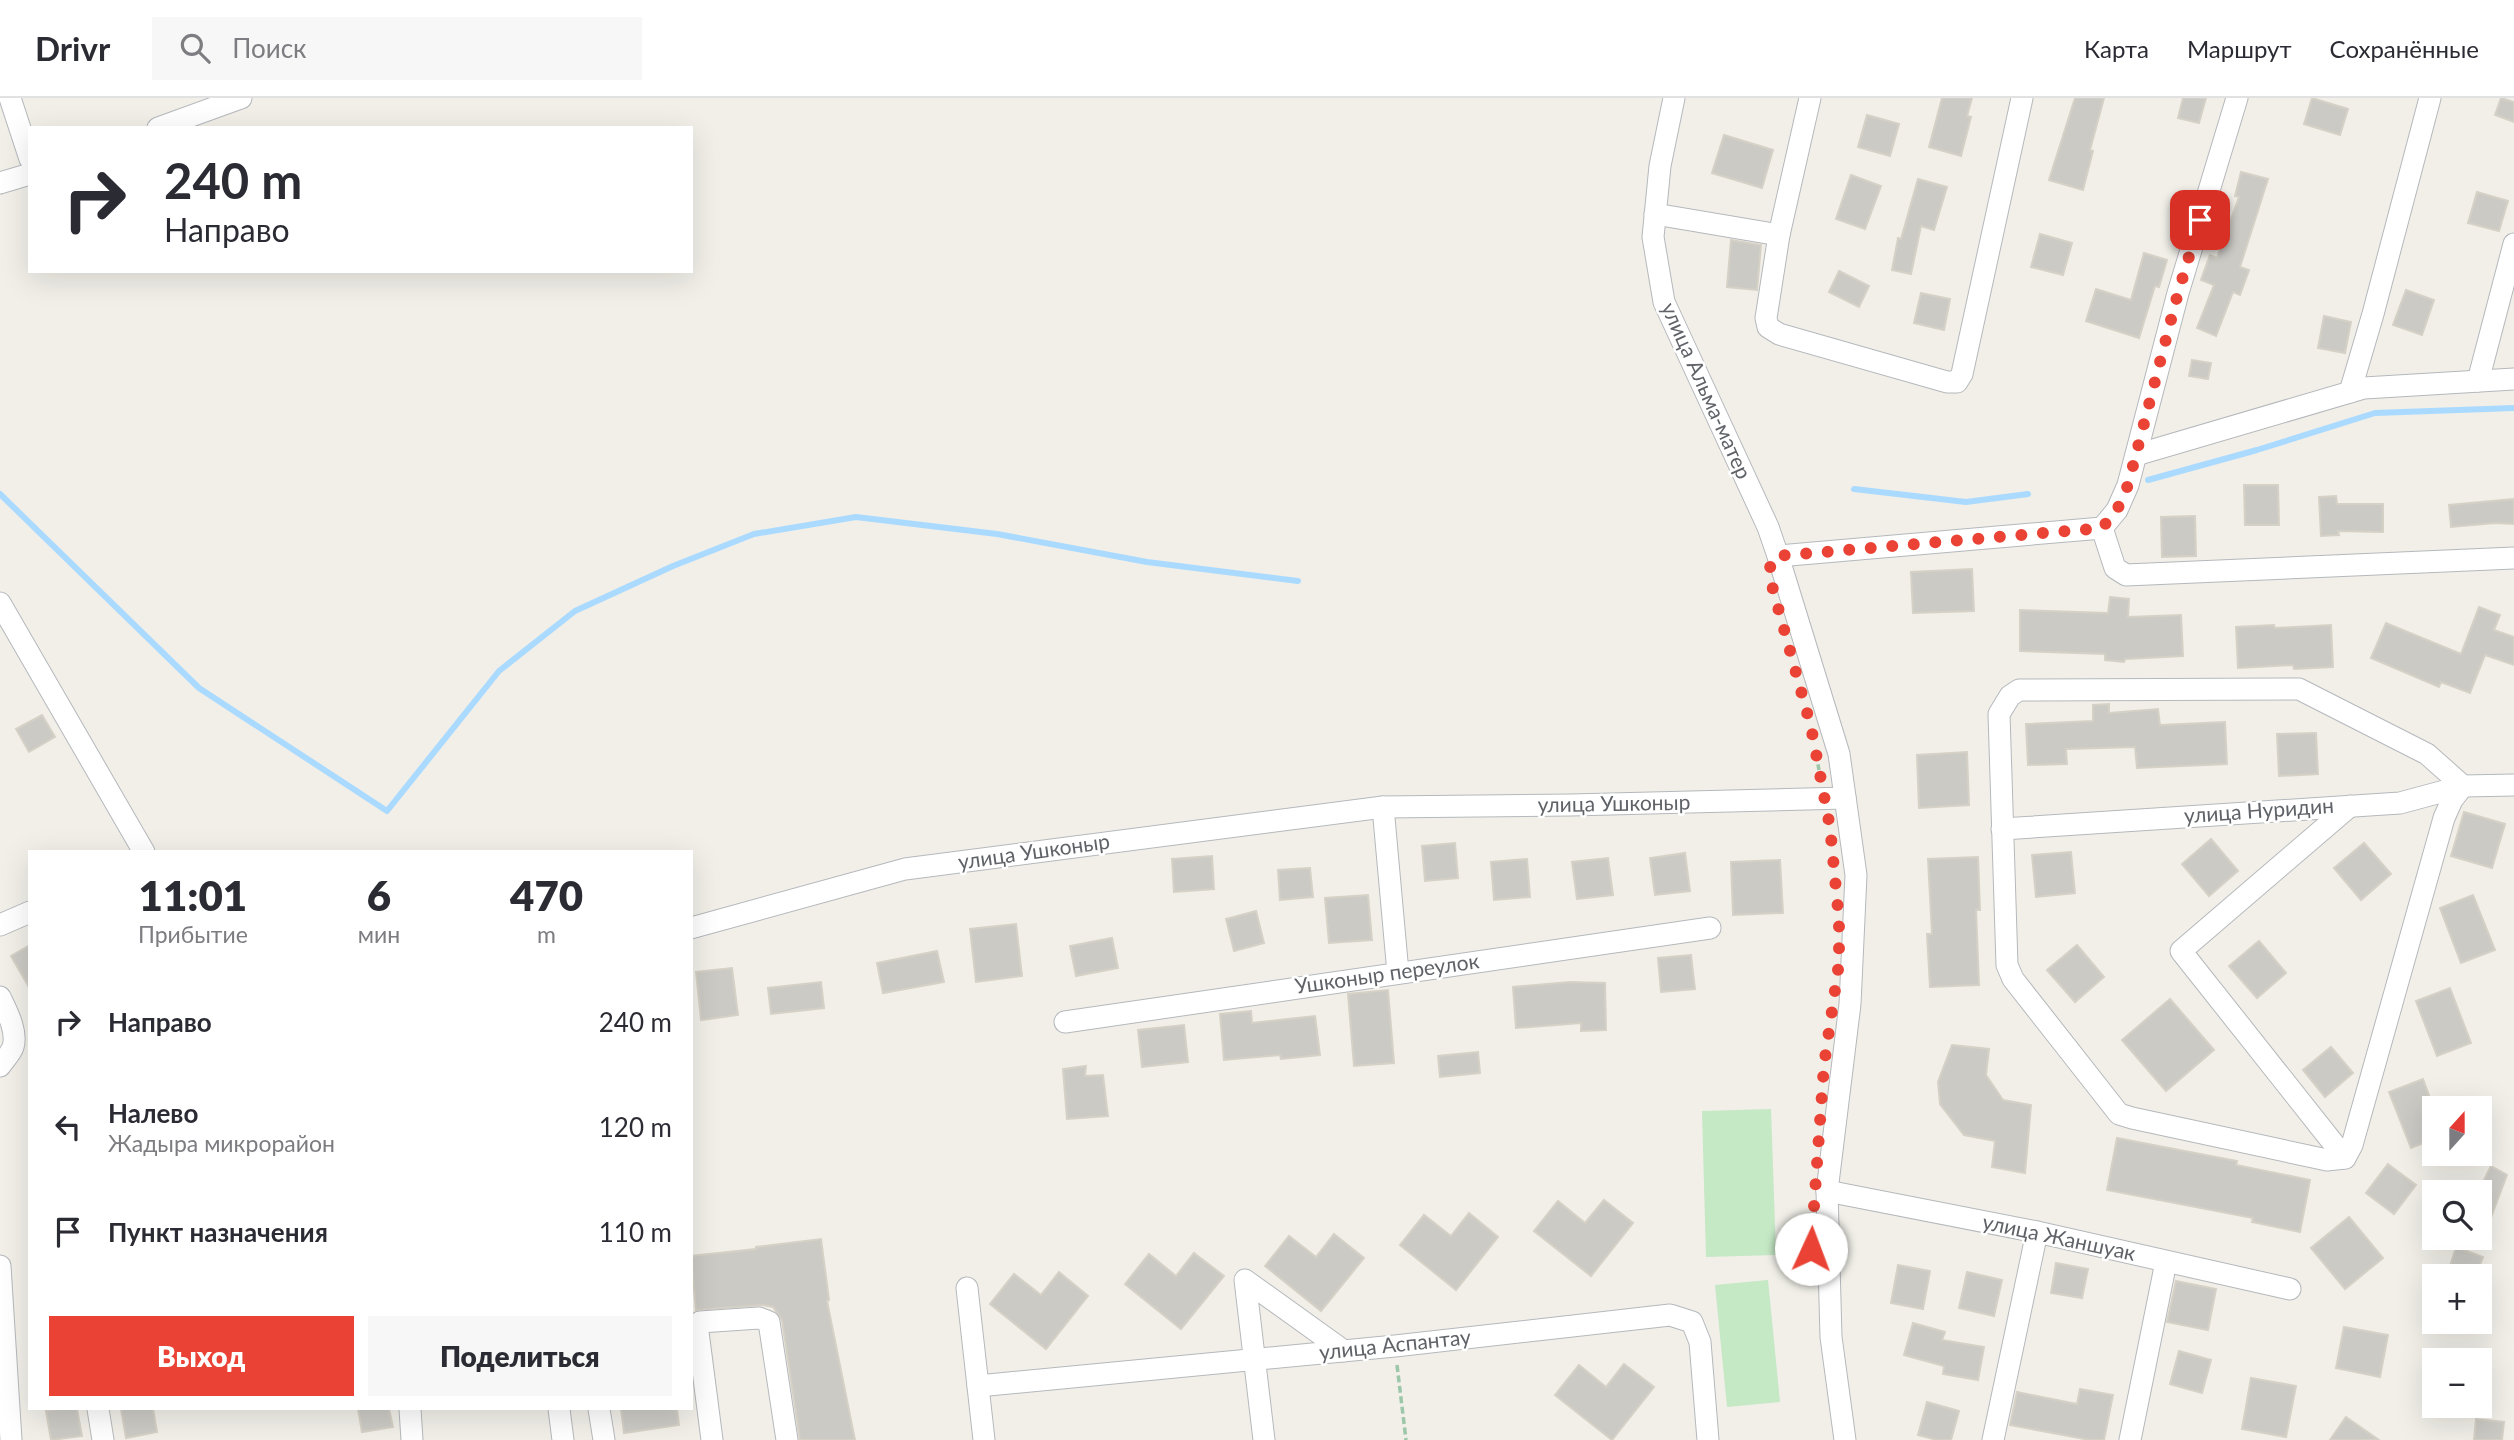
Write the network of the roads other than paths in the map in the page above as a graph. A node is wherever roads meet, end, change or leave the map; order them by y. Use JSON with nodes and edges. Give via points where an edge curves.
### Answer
{"nodes":[{"id":1,"x":10,"y":98,"type":"edge"},
{"id":2,"x":241,"y":98,"type":"edge"},
{"id":3,"x":1674,"y":98,"type":"edge"},
{"id":4,"x":1810,"y":98,"type":"edge"},
{"id":5,"x":2022,"y":98,"type":"edge"},
{"id":6,"x":2236,"y":98,"type":"edge"},
{"id":7,"x":2430,"y":98,"type":"edge"},
{"id":8,"x":164,"y":126,"type":"edge"},
{"id":9,"x":28,"y":153,"type":"edge"},
{"id":10,"x":28,"y":175,"type":"edge"},
{"id":11,"x":0,"y":183,"type":"edge"},
{"id":12,"x":1655,"y":214,"type":"junction"},
{"id":13,"x":1779,"y":235,"type":"junction"},
{"id":14,"x":2514,"y":244,"type":"edge"},
{"id":15,"x":2514,"y":379,"type":"edge"},
{"id":16,"x":2478,"y":381,"type":"junction"},
{"id":17,"x":2350,"y":392,"type":"junction"},
{"id":18,"x":2136,"y":455,"type":"junction"},
{"id":19,"x":2102,"y":528,"type":"junction"},
{"id":20,"x":1777,"y":556,"type":"junction"},
{"id":21,"x":2514,"y":558,"type":"edge"},
{"id":22,"x":0,"y":603,"type":"edge"},
{"id":23,"x":2514,"y":785,"type":"edge"},
{"id":24,"x":2463,"y":786,"type":"junction"},
{"id":25,"x":1835,"y":799,"type":"junction"},
{"id":26,"x":2350,"y":806,"type":"junction"},
{"id":27,"x":1383,"y":807,"type":"junction"},
{"id":28,"x":2003,"y":829,"type":"junction"},
{"id":29,"x":143,"y":850,"type":"edge"},
{"id":30,"x":28,"y":913,"type":"edge"},
{"id":31,"x":0,"y":925,"type":"edge"},
{"id":32,"x":693,"y":927,"type":"edge"},
{"id":33,"x":1710,"y":928,"type":"dead end"},
{"id":34,"x":1398,"y":973,"type":"junction"},
{"id":35,"x":0,"y":997,"type":"edge"},
{"id":36,"x":1065,"y":1022,"type":"dead end"},
{"id":37,"x":0,"y":1066,"type":"edge"},
{"id":38,"x":2345,"y":1158,"type":"junction"},
{"id":39,"x":1827,"y":1191,"type":"junction"},
{"id":40,"x":2037,"y":1232,"type":"junction"},
{"id":41,"x":2166,"y":1262,"type":"junction"},
{"id":42,"x":0,"y":1266,"type":"edge"},
{"id":43,"x":967,"y":1288,"type":"dead end"},
{"id":44,"x":2290,"y":1289,"type":"dead end"},
{"id":45,"x":1344,"y":1351,"type":"junction"},
{"id":46,"x":1255,"y":1359,"type":"junction"},
{"id":47,"x":978,"y":1387,"type":"junction"},
{"id":48,"x":98,"y":1410,"type":"edge"},
{"id":49,"x":410,"y":1410,"type":"edge"},
{"id":50,"x":559,"y":1410,"type":"edge"},
{"id":51,"x":599,"y":1410,"type":"edge"},
{"id":52,"x":11,"y":1440,"type":"edge"},
{"id":53,"x":103,"y":1440,"type":"edge"},
{"id":54,"x":412,"y":1440,"type":"edge"},
{"id":55,"x":563,"y":1440,"type":"edge"},
{"id":56,"x":604,"y":1440,"type":"edge"},
{"id":57,"x":712,"y":1440,"type":"edge"},
{"id":58,"x":787,"y":1440,"type":"edge"},
{"id":59,"x":984,"y":1440,"type":"edge"},
{"id":60,"x":1265,"y":1440,"type":"edge"},
{"id":61,"x":1708,"y":1440,"type":"edge"},
{"id":62,"x":1845,"y":1440,"type":"edge"},
{"id":63,"x":1993,"y":1440,"type":"edge"},
{"id":64,"x":2130,"y":1440,"type":"edge"}],
"edges":[{"from":1,"to":9,"type":"street"},
{"from":2,"to":8,"type":"street"},
{"from":3,"to":12,"type":"street","name":"улица Альма-матер"},
{"from":4,"to":13,"type":"street"},
{"from":5,"to":13,"type":"street","via":[[1957,382],[1779,334],[1768,327]]},
{"from":6,"to":18,"type":"street"},
{"from":7,"to":17,"type":"street"},
{"from":10,"to":11,"type":"street"},
{"from":12,"to":13,"type":"street"},
{"from":12,"to":20,"type":"street","name":"улица Альма-матер","via":[[1653,237],[1664,302],[1768,527]]},
{"from":14,"to":16,"type":"street"},
{"from":15,"to":16,"type":"street"},
{"from":16,"to":17,"type":"street"},
{"from":17,"to":18,"type":"street"},
{"from":18,"to":19,"type":"street","via":[[2117,510]]},
{"from":19,"to":20,"type":"street"},
{"from":19,"to":21,"type":"street","via":[[2115,568],[2126,575]]},
{"from":20,"to":25,"type":"street","name":"улица Альма-матер","via":[[1839,754]]},
{"from":22,"to":29,"type":"street"},
{"from":23,"to":24,"type":"street","name":"улица Нуридин"},
{"from":24,"to":26,"type":"street","name":"улица Нуридин","via":[[2400,803]]},
{"from":24,"to":28,"type":"street","via":[[2427,754],[2299,689],[2019,690],[1999,714]]},
{"from":24,"to":38,"type":"street","via":[[2444,818]]},
{"from":25,"to":27,"type":"street","name":"улица Ушконыр"},
{"from":25,"to":39,"type":"street","name":"улица Альма-матер","via":[[1856,875],[1850,1004]]},
{"from":26,"to":28,"type":"street","name":"улица Нуридин"},
{"from":26,"to":38,"type":"street","via":[[2181,951]]},
{"from":27,"to":32,"type":"street","name":"улица Ушконыр","via":[[905,869]]},
{"from":27,"to":34,"type":"street"},
{"from":28,"to":38,"type":"street","via":[[2007,965],[2013,979],[2119,1114],[2327,1160]]},
{"from":30,"to":31,"type":"street"},
{"from":33,"to":34,"type":"street","name":"Ушконыр переулок"},
{"from":34,"to":36,"type":"street","name":"Ушконыр переулок"},
{"from":35,"to":37,"type":"street","via":[[14,1037],[13,1048]]},
{"from":39,"to":40,"type":"street","name":"улица Жаншуак"},
{"from":39,"to":62,"type":"street","name":"улица Альма-матер","via":[[1831,1338]]},
{"from":40,"to":41,"type":"street","name":"улица Жаншуак"},
{"from":40,"to":63,"type":"street"},
{"from":41,"to":44,"type":"street","name":"улица Жаншуак"},
{"from":41,"to":64,"type":"street"},
{"from":42,"to":52,"type":"street"},
{"from":43,"to":47,"type":"street"},
{"from":45,"to":46,"type":"street","name":"улица Аспантау"},
{"from":45,"to":46,"type":"street","via":[[1245,1280]]},
{"from":45,"to":61,"type":"street","name":"улица Аспантау","via":[[1670,1315],[1692,1322],[1700,1342]]},
{"from":46,"to":47,"type":"street","name":"улица Аспантау"},
{"from":46,"to":60,"type":"street"},
{"from":47,"to":59,"type":"street"},
{"from":48,"to":53,"type":"street"},
{"from":49,"to":54,"type":"street"},
{"from":50,"to":55,"type":"street"},
{"from":51,"to":56,"type":"street"},
{"from":57,"to":58,"type":"street","via":[[698,1332],[701,1322],[759,1318],[769,1322]]}]}
